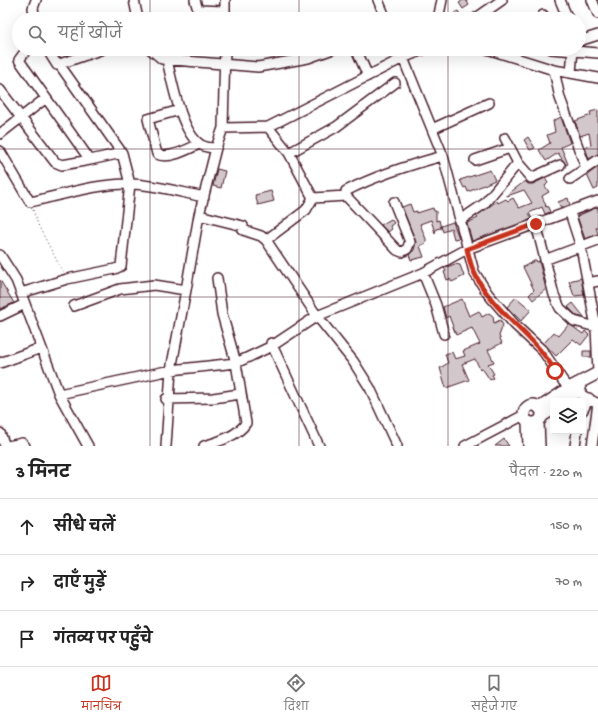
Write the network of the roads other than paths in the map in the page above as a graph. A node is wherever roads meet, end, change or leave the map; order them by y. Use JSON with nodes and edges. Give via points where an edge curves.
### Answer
{"nodes":[{"id":1,"x":36,"y":0,"type":"edge"},
{"id":2,"x":134,"y":0,"type":"edge"},
{"id":3,"x":195,"y":0,"type":"edge"},
{"id":4,"x":225,"y":0,"type":"edge"},
{"id":5,"x":378,"y":0,"type":"edge"},
{"id":6,"x":442,"y":0,"type":"edge"},
{"id":7,"x":502,"y":0,"type":"edge"},
{"id":8,"x":560,"y":0,"type":"edge"},
{"id":9,"x":592,"y":0,"type":"edge"},
{"id":10,"x":34,"y":12,"type":"edge"},
{"id":11,"x":137,"y":12,"type":"edge"},
{"id":12,"x":209,"y":12,"type":"edge"},
{"id":13,"x":225,"y":12,"type":"edge"},
{"id":14,"x":383,"y":12,"type":"edge"},
{"id":15,"x":439,"y":12,"type":"edge"},
{"id":16,"x":485,"y":12,"type":"edge"},
{"id":17,"x":565,"y":12,"type":"edge"},
{"id":18,"x":598,"y":14,"type":"edge"},
{"id":19,"x":598,"y":36,"type":"edge"},
{"id":20,"x":586,"y":39,"type":"edge"},
{"id":21,"x":586,"y":52,"type":"edge"},
{"id":22,"x":598,"y":54,"type":"edge"},
{"id":23,"x":22,"y":56,"type":"edge"},
{"id":24,"x":51,"y":56,"type":"edge"},
{"id":25,"x":83,"y":56,"type":"edge"},
{"id":26,"x":158,"y":56,"type":"edge"},
{"id":27,"x":225,"y":56,"type":"edge"},
{"id":28,"x":314,"y":56,"type":"edge"},
{"id":29,"x":359,"y":56,"type":"edge"},
{"id":30,"x":398,"y":56,"type":"edge"},
{"id":31,"x":403,"y":56,"type":"edge"},
{"id":32,"x":509,"y":56,"type":"edge"},
{"id":33,"x":572,"y":56,"type":"edge"},
{"id":34,"x":167,"y":60,"type":"junction"},
{"id":35,"x":60,"y":64,"type":"junction"},
{"id":36,"x":226,"y":64,"type":"junction"},
{"id":37,"x":554,"y":70,"type":"junction"},
{"id":38,"x":571,"y":73,"type":"junction"},
{"id":39,"x":368,"y":76,"type":"junction"},
{"id":40,"x":598,"y":78,"type":"edge"},
{"id":41,"x":395,"y":83,"type":"dead end"},
{"id":42,"x":0,"y":90,"type":"edge"},
{"id":43,"x":46,"y":98,"type":"junction"},
{"id":44,"x":489,"y":103,"type":"dead end"},
{"id":45,"x":180,"y":110,"type":"junction"},
{"id":46,"x":21,"y":116,"type":"junction"},
{"id":47,"x":268,"y":127,"type":"junction"},
{"id":48,"x":223,"y":128,"type":"junction"},
{"id":49,"x":432,"y":129,"type":"junction"},
{"id":50,"x":0,"y":134,"type":"edge"},
{"id":51,"x":505,"y":138,"type":"dead end"},
{"id":52,"x":199,"y":144,"type":"junction"},
{"id":53,"x":216,"y":148,"type":"junction"},
{"id":54,"x":510,"y":148,"type":"junction"},
{"id":55,"x":0,"y":151,"type":"edge"},
{"id":56,"x":122,"y":153,"type":"junction"},
{"id":57,"x":289,"y":153,"type":"junction"},
{"id":58,"x":442,"y":156,"type":"junction"},
{"id":59,"x":90,"y":160,"type":"junction"},
{"id":60,"x":475,"y":160,"type":"dead end"},
{"id":61,"x":598,"y":160,"type":"edge"},
{"id":62,"x":518,"y":163,"type":"junction"},
{"id":63,"x":560,"y":165,"type":"dead end"},
{"id":64,"x":586,"y":168,"type":"junction"},
{"id":65,"x":570,"y":179,"type":"dead end"},
{"id":66,"x":130,"y":184,"type":"junction"},
{"id":67,"x":346,"y":196,"type":"junction"},
{"id":68,"x":204,"y":197,"type":"junction"},
{"id":69,"x":313,"y":198,"type":"junction"},
{"id":70,"x":394,"y":202,"type":"dead end"},
{"id":71,"x":598,"y":202,"type":"edge"},
{"id":72,"x":570,"y":213,"type":"junction"},
{"id":73,"x":199,"y":215,"type":"junction"},
{"id":74,"x":459,"y":221,"type":"junction"},
{"id":75,"x":536,"y":224,"type":"junction"},
{"id":76,"x":266,"y":240,"type":"junction"},
{"id":77,"x":598,"y":240,"type":"edge"},
{"id":78,"x":580,"y":247,"type":"junction"},
{"id":79,"x":467,"y":249,"type":"junction"},
{"id":80,"x":0,"y":255,"type":"edge"},
{"id":81,"x":547,"y":259,"type":"junction"},
{"id":82,"x":423,"y":273,"type":"junction"},
{"id":83,"x":217,"y":278,"type":"dead end"},
{"id":84,"x":598,"y":281,"type":"edge"},
{"id":85,"x":588,"y":283,"type":"junction"},
{"id":86,"x":186,"y":290,"type":"junction"},
{"id":87,"x":21,"y":293,"type":"junction"},
{"id":88,"x":25,"y":304,"type":"junction"},
{"id":89,"x":74,"y":306,"type":"dead end"},
{"id":90,"x":0,"y":316,"type":"edge"},
{"id":91,"x":317,"y":316,"type":"junction"},
{"id":92,"x":596,"y":327,"type":"junction"},
{"id":93,"x":444,"y":334,"type":"dead end"},
{"id":94,"x":272,"y":345,"type":"junction"},
{"id":95,"x":42,"y":348,"type":"junction"},
{"id":96,"x":236,"y":363,"type":"junction"},
{"id":97,"x":0,"y":364,"type":"edge"},
{"id":98,"x":171,"y":370,"type":"junction"},
{"id":99,"x":598,"y":373,"type":"edge"},
{"id":100,"x":598,"y":379,"type":"edge"},
{"id":101,"x":573,"y":389,"type":"junction"},
{"id":102,"x":59,"y":394,"type":"junction"},
{"id":103,"x":240,"y":394,"type":"junction"},
{"id":104,"x":566,"y":398,"type":"edge"},
{"id":105,"x":589,"y":398,"type":"junction"},
{"id":106,"x":168,"y":399,"type":"junction"},
{"id":107,"x":598,"y":403,"type":"edge"},
{"id":108,"x":586,"y":404,"type":"edge"},
{"id":109,"x":550,"y":410,"type":"edge"},
{"id":110,"x":534,"y":416,"type":"junction"},
{"id":111,"x":0,"y":433,"type":"edge"},
{"id":112,"x":577,"y":434,"type":"edge"},
{"id":113,"x":596,"y":435,"type":"edge"},
{"id":114,"x":6,"y":446,"type":"edge"},
{"id":115,"x":25,"y":446,"type":"edge"},
{"id":116,"x":88,"y":446,"type":"edge"},
{"id":117,"x":166,"y":446,"type":"edge"},
{"id":118,"x":204,"y":446,"type":"edge"},
{"id":119,"x":319,"y":446,"type":"edge"},
{"id":120,"x":397,"y":446,"type":"edge"},
{"id":121,"x":465,"y":446,"type":"edge"},
{"id":122,"x":529,"y":446,"type":"edge"},
{"id":123,"x":539,"y":446,"type":"edge"},
{"id":124,"x":575,"y":446,"type":"edge"},
{"id":125,"x":592,"y":446,"type":"edge"}],
"edges":[{"from":1,"to":10,"type":"street"},
{"from":2,"to":11,"type":"street"},
{"from":3,"to":12,"type":"street","via":[[198,10]]},
{"from":4,"to":13,"type":"street"},
{"from":5,"to":14,"type":"street"},
{"from":6,"to":15,"type":"street"},
{"from":7,"to":16,"type":"street"},
{"from":8,"to":17,"type":"street"},
{"from":9,"to":18,"type":"street"},
{"from":19,"to":20,"type":"street"},
{"from":21,"to":22,"type":"street"},
{"from":23,"to":43,"type":"street","via":[[19,60]]},
{"from":24,"to":35,"type":"street","via":[[56,64]]},
{"from":25,"to":35,"type":"street"},
{"from":26,"to":34,"type":"street"},
{"from":27,"to":36,"type":"street"},
{"from":28,"to":36,"type":"street","via":[[284,64],[258,67]]},
{"from":29,"to":39,"type":"street"},
{"from":30,"to":39,"type":"street"},
{"from":31,"to":49,"type":"street"},
{"from":32,"to":37,"type":"street"},
{"from":33,"to":38,"type":"street"},
{"from":34,"to":36,"type":"street"},
{"from":34,"to":45,"type":"street"},
{"from":35,"to":56,"type":"street"},
{"from":36,"to":48,"type":"street"},
{"from":37,"to":38,"type":"street"},
{"from":37,"to":64,"type":"street","via":[[560,98]]},
{"from":38,"to":40,"type":"street"},
{"from":39,"to":47,"type":"street"},
{"from":41,"to":57,"type":"street","via":[[336,127]]},
{"from":42,"to":46,"type":"street"},
{"from":43,"to":46,"type":"street"},
{"from":43,"to":59,"type":"street"},
{"from":44,"to":49,"type":"street"},
{"from":45,"to":52,"type":"street"},
{"from":45,"to":52,"type":"street","via":[[148,119],[157,154],[160,156],[177,153]]},
{"from":46,"to":50,"type":"street"},
{"from":46,"to":59,"type":"street","via":[[55,162],[62,165]]},
{"from":47,"to":48,"type":"street"},
{"from":47,"to":57,"type":"street"},
{"from":48,"to":53,"type":"street"},
{"from":49,"to":58,"type":"street"},
{"from":51,"to":54,"type":"street"},
{"from":52,"to":53,"type":"street"},
{"from":53,"to":68,"type":"street"},
{"from":54,"to":60,"type":"street"},
{"from":54,"to":62,"type":"street"},
{"from":55,"to":66,"type":"street","via":[[30,202],[89,189]]},
{"from":56,"to":59,"type":"street"},
{"from":56,"to":66,"type":"street"},
{"from":57,"to":69,"type":"street"},
{"from":58,"to":67,"type":"street","via":[[368,180],[346,191]]},
{"from":58,"to":74,"type":"street"},
{"from":61,"to":64,"type":"street"},
{"from":62,"to":63,"type":"street","via":[[530,178]]},
{"from":62,"to":74,"type":"street","via":[[484,204]]},
{"from":64,"to":65,"type":"street"},
{"from":66,"to":68,"type":"street"},
{"from":66,"to":87,"type":"street","via":[[121,266]]},
{"from":67,"to":69,"type":"street"},
{"from":67,"to":70,"type":"street","via":[[397,250],[402,252],[408,250],[410,242]]},
{"from":68,"to":73,"type":"street"},
{"from":69,"to":76,"type":"street","via":[[306,210]]},
{"from":71,"to":72,"type":"street"},
{"from":72,"to":75,"type":"street"},
{"from":72,"to":78,"type":"street"},
{"from":73,"to":76,"type":"street","via":[[243,226],[243,230]]},
{"from":73,"to":86,"type":"street"},
{"from":74,"to":79,"type":"street"},
{"from":75,"to":79,"type":"street"},
{"from":75,"to":81,"type":"street"},
{"from":76,"to":91,"type":"street"},
{"from":77,"to":78,"type":"street"},
{"from":78,"to":81,"type":"street"},
{"from":78,"to":85,"type":"street"},
{"from":79,"to":82,"type":"street"},
{"from":79,"to":101,"type":"street","via":[[474,272],[488,294],[542,351],[559,377]]},
{"from":80,"to":87,"type":"street"},
{"from":81,"to":92,"type":"street","via":[[554,294],[560,308],[574,321]]},
{"from":82,"to":91,"type":"street"},
{"from":82,"to":93,"type":"street"},
{"from":83,"to":96,"type":"street","via":[[222,314]]},
{"from":84,"to":85,"type":"street"},
{"from":85,"to":92,"type":"street"},
{"from":86,"to":89,"type":"street","via":[[154,285],[120,289]]},
{"from":86,"to":98,"type":"street"},
{"from":87,"to":88,"type":"street"},
{"from":88,"to":90,"type":"street"},
{"from":88,"to":95,"type":"street"},
{"from":91,"to":94,"type":"street"},
{"from":91,"to":120,"type":"street","via":[[353,361],[370,388]]},
{"from":92,"to":99,"type":"street"},
{"from":94,"to":96,"type":"street"},
{"from":94,"to":119,"type":"street"},
{"from":95,"to":97,"type":"street"},
{"from":95,"to":102,"type":"street"},
{"from":96,"to":98,"type":"street"},
{"from":96,"to":103,"type":"street"},
{"from":98,"to":102,"type":"street"},
{"from":98,"to":106,"type":"street"},
{"from":99,"to":101,"type":"main road"},
{"from":100,"to":101,"type":"main road"},
{"from":101,"to":104,"type":"main road"},
{"from":101,"to":105,"type":"street"},
{"from":101,"to":110,"type":"main road"},
{"from":102,"to":116,"type":"street"},
{"from":103,"to":106,"type":"street","via":[[213,398]]},
{"from":103,"to":118,"type":"street","via":[[246,423],[243,428],[225,439]]},
{"from":105,"to":107,"type":"street"},
{"from":105,"to":108,"type":"street"},
{"from":106,"to":117,"type":"street"},
{"from":107,"to":113,"type":"street"},
{"from":109,"to":110,"type":"main road"},
{"from":110,"to":121,"type":"street"},
{"from":110,"to":122,"type":"main road"},
{"from":110,"to":123,"type":"main road"},
{"from":111,"to":114,"type":"street"},
{"from":112,"to":124,"type":"street"},
{"from":113,"to":125,"type":"street"},
{"from":114,"to":115,"type":"street","via":[[22,443]]}]}
